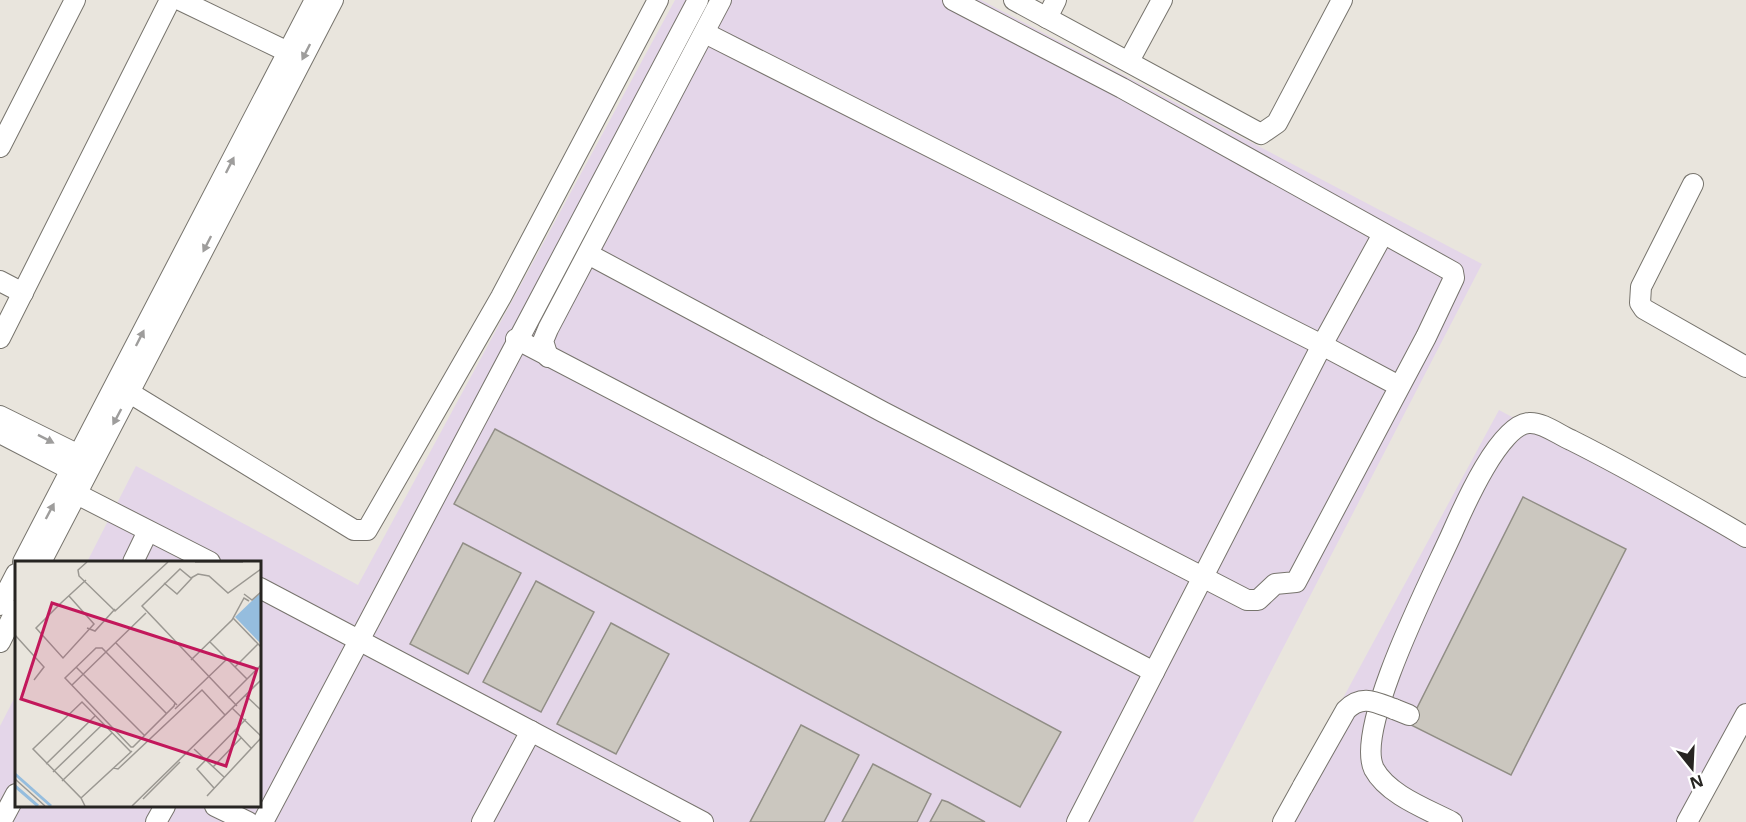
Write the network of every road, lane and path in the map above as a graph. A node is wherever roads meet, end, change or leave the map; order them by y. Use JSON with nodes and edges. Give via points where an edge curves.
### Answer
{"nodes":[{"id":1,"x":75,"y":0,"type":"edge"},
{"id":2,"x":170,"y":0,"type":"edge"},
{"id":3,"x":180,"y":0,"type":"edge"},
{"id":4,"x":315,"y":0,"type":"edge"},
{"id":5,"x":333,"y":0,"type":"edge"},
{"id":6,"x":658,"y":0,"type":"edge"},
{"id":7,"x":698,"y":0,"type":"edge"},
{"id":8,"x":722,"y":0,"type":"edge"},
{"id":9,"x":953,"y":0,"type":"edge"},
{"id":10,"x":1014,"y":0,"type":"edge"},
{"id":11,"x":1056,"y":0,"type":"edge"},
{"id":12,"x":1162,"y":0,"type":"edge"},
{"id":13,"x":1342,"y":0,"type":"edge"},
{"id":14,"x":1047,"y":18,"type":"junction"},
{"id":15,"x":705,"y":33,"type":"junction"},
{"id":16,"x":288,"y":52,"type":"junction"},
{"id":17,"x":1129,"y":61,"type":"junction"},
{"id":18,"x":0,"y":147,"type":"edge"},
{"id":19,"x":1693,"y":184,"type":"dead end"},
{"id":20,"x":1383,"y":234,"type":"junction"},
{"id":21,"x":588,"y":254,"type":"junction"},
{"id":22,"x":0,"y":281,"type":"edge"},
{"id":23,"x":22,"y":293,"type":"junction"},
{"id":24,"x":0,"y":338,"type":"edge"},
{"id":25,"x":516,"y":339,"type":"junction"},
{"id":26,"x":1322,"y":345,"type":"junction"},
{"id":27,"x":548,"y":357,"type":"junction"},
{"id":28,"x":1746,"y":368,"type":"edge"},
{"id":29,"x":1399,"y":386,"type":"junction"},
{"id":30,"x":130,"y":393,"type":"junction"},
{"id":31,"x":0,"y":416,"type":"edge"},
{"id":32,"x":0,"y":433,"type":"edge"},
{"id":33,"x":78,"y":474,"type":"junction"},
{"id":34,"x":148,"y":531,"type":"junction"},
{"id":35,"x":1746,"y":537,"type":"edge"},
{"id":36,"x":24,"y":561,"type":"edge"},
{"id":37,"x":41,"y":561,"type":"edge"},
{"id":38,"x":133,"y":561,"type":"edge"},
{"id":39,"x":208,"y":561,"type":"edge"},
{"id":40,"x":1202,"y":578,"type":"junction"},
{"id":41,"x":261,"y":589,"type":"edge"},
{"id":42,"x":15,"y":612,"type":"edge"},
{"id":43,"x":359,"y":639,"type":"junction"},
{"id":44,"x":0,"y":642,"type":"edge"},
{"id":45,"x":1154,"y":672,"type":"junction"},
{"id":46,"x":1402,"y":712,"type":"dead end"},
{"id":47,"x":1746,"y":714,"type":"edge"},
{"id":48,"x":531,"y":730,"type":"junction"},
{"id":49,"x":15,"y":796,"type":"edge"},
{"id":50,"x":164,"y":807,"type":"edge"},
{"id":51,"x":217,"y":807,"type":"edge"},
{"id":52,"x":2,"y":822,"type":"edge"},
{"id":53,"x":156,"y":822,"type":"edge"},
{"id":54,"x":248,"y":822,"type":"edge"},
{"id":55,"x":263,"y":822,"type":"edge"},
{"id":56,"x":482,"y":822,"type":"edge"},
{"id":57,"x":703,"y":822,"type":"edge"},
{"id":58,"x":1077,"y":822,"type":"edge"},
{"id":59,"x":1283,"y":822,"type":"edge"},
{"id":60,"x":1452,"y":822,"type":"edge"},
{"id":61,"x":1688,"y":822,"type":"edge"}],
"edges":[{"from":1,"to":18,"type":"street"},
{"from":2,"to":23,"type":"street"},
{"from":3,"to":16,"type":"street"},
{"from":4,"to":16,"type":"street"},
{"from":5,"to":30,"type":"street","one_way":true},
{"from":6,"to":30,"type":"street","via":[[501,297],[367,530],[354,530]]},
{"from":7,"to":25,"type":"street"},
{"from":8,"to":15,"type":"street"},
{"from":9,"to":20,"type":"street","via":[[1122,88]]},
{"from":10,"to":14,"type":"street"},
{"from":11,"to":14,"type":"street"},
{"from":12,"to":17,"type":"street"},
{"from":13,"to":17,"type":"street","via":[[1277,123],[1267,133],[1256,134]]},
{"from":14,"to":17,"type":"street"},
{"from":15,"to":21,"type":"street"},
{"from":15,"to":26,"type":"street"},
{"from":33,"to":16,"type":"street","one_way":true},
{"from":19,"to":28,"type":"street","via":[[1641,287],[1640,303],[1644,309]]},
{"from":20,"to":26,"type":"street"},
{"from":20,"to":29,"type":"street","via":[[1454,275]]},
{"from":21,"to":27,"type":"street","via":[[545,337],[543,346]]},
{"from":21,"to":40,"type":"street"},
{"from":22,"to":23,"type":"street"},
{"from":23,"to":24,"type":"street"},
{"from":25,"to":27,"type":"street"},
{"from":25,"to":43,"type":"street"},
{"from":26,"to":29,"type":"street"},
{"from":26,"to":40,"type":"street"},
{"from":27,"to":45,"type":"street"},
{"from":29,"to":40,"type":"street","via":[[1296,582],[1275,584],[1254,601]]},
{"from":30,"to":33,"type":"street","one_way":true},
{"from":31,"to":33,"type":"street","one_way":true},
{"from":32,"to":33,"type":"street"},
{"from":33,"to":34,"type":"street"},
{"from":36,"to":33,"type":"street","one_way":true},
{"from":33,"to":37,"type":"street"},
{"from":34,"to":38,"type":"street"},
{"from":34,"to":39,"type":"street"},
{"from":35,"to":60,"type":"street","via":[[1624,467],[1540,425],[1521,424],[1508,434],[1466,502],[1385,685],[1372,744],[1373,766],[1384,782]]},
{"from":40,"to":45,"type":"street"},
{"from":41,"to":43,"type":"street"},
{"from":42,"to":44,"type":"street"},
{"from":43,"to":48,"type":"street"},
{"from":43,"to":55,"type":"street"},
{"from":45,"to":58,"type":"street"},
{"from":46,"to":59,"type":"street","bridge":true,"via":[[1368,699],[1352,704]]},
{"from":47,"to":61,"type":"street"},
{"from":48,"to":56,"type":"street"},
{"from":48,"to":57,"type":"street"},
{"from":49,"to":52,"type":"street"},
{"from":50,"to":53,"type":"street"},
{"from":51,"to":54,"type":"street"}]}
